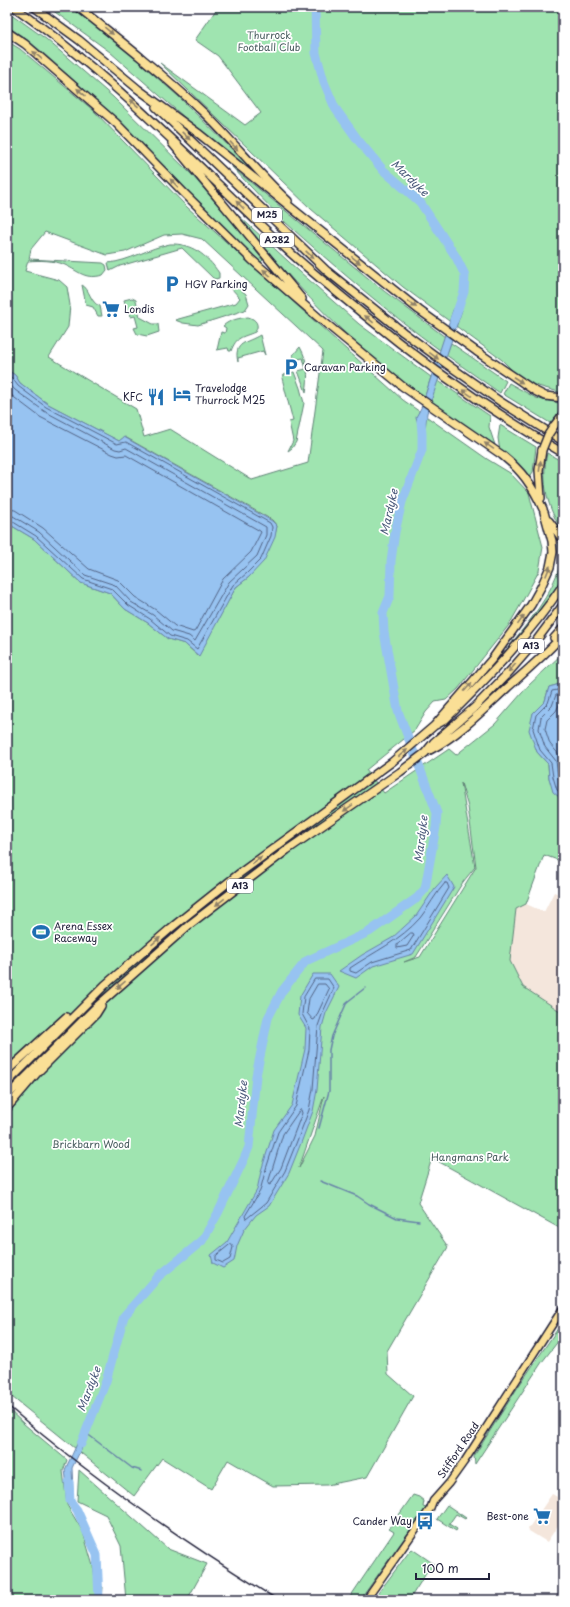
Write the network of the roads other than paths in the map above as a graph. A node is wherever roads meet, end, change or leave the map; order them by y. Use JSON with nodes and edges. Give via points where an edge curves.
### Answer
{"nodes":[{"id":1,"x":34,"y":7,"type":"edge"},
{"id":2,"x":78,"y":7,"type":"edge"},
{"id":3,"x":16,"y":8,"type":"edge"},
{"id":4,"x":7,"y":32,"type":"edge"},
{"id":5,"x":138,"y":89,"type":"junction"},
{"id":6,"x":162,"y":130,"type":"junction"},
{"id":7,"x":330,"y":240,"type":"junction"},
{"id":8,"x":318,"y":317,"type":"junction"},
{"id":9,"x":563,"y":398,"type":"edge"},
{"id":10,"x":563,"y":414,"type":"edge"},
{"id":11,"x":563,"y":440,"type":"edge"},
{"id":12,"x":563,"y":453,"type":"edge"},
{"id":13,"x":544,"y":510,"type":"junction"},
{"id":14,"x":563,"y":540,"type":"edge"},
{"id":15,"x":563,"y":585,"type":"edge"},
{"id":16,"x":563,"y":605,"type":"edge"},
{"id":17,"x":563,"y":628,"type":"edge"},
{"id":18,"x":563,"y":635,"type":"edge"},
{"id":19,"x":513,"y":683,"type":"junction"},
{"id":20,"x":443,"y":718,"type":"junction"},
{"id":21,"x":453,"y":731,"type":"junction"},
{"id":22,"x":105,"y":985,"type":"junction"},
{"id":23,"x":108,"y":996,"type":"junction"},
{"id":24,"x":7,"y":1071,"type":"edge"},
{"id":25,"x":7,"y":1083,"type":"edge"},
{"id":26,"x":7,"y":1096,"type":"edge"},
{"id":27,"x":7,"y":1108,"type":"edge"},
{"id":28,"x":563,"y":1308,"type":"edge"},
{"id":29,"x":366,"y":1600,"type":"edge"}],
"edges":[{"from":1,"to":5,"type":"highway"},
{"from":2,"to":7,"type":"highway","one_way":true,"via":[[156,70],[204,113],[273,187]]},
{"from":6,"to":3,"type":"highway","number":"A282","one_way":true,"via":[[87,62]]},
{"from":8,"to":4,"type":"highway","one_way":true,"via":[[252,260],[116,123],[25,44]]},
{"from":5,"to":7,"type":"highway","via":[[198,133]]},
{"from":5,"to":11,"type":"highway","number":"M25","one_way":true,"via":[[327,271],[459,374]]},
{"from":6,"to":8,"type":"highway"},
{"from":12,"to":6,"type":"highway","number":"A282","one_way":true,"via":[[512,422],[399,343],[284,247]]},
{"from":7,"to":9,"type":"highway","one_way":true,"via":[[469,347],[540,393]]},
{"from":13,"to":8,"type":"highway","one_way":true,"via":[[529,482],[502,455],[429,405]]},
{"from":13,"to":10,"type":"highway","one_way":true,"bridge":true,"via":[[538,483],[542,450],[548,435]]},
{"from":13,"to":14,"type":"highway"},
{"from":20,"to":13,"type":"highway","one_way":true,"via":[[493,658],[541,587],[550,567],[553,552]]},
{"from":15,"to":20,"type":"highway","number":"A13","via":[[508,656]]},
{"from":16,"to":21,"type":"highway","number":"A13","one_way":true,"via":[[510,671]]},
{"from":17,"to":19,"type":"highway"},
{"from":18,"to":19,"type":"highway"},
{"from":19,"to":21,"type":"highway"},
{"from":22,"to":20,"type":"highway","number":"A13","one_way":true,"via":[[240,873],[406,751]]},
{"from":21,"to":23,"type":"highway","number":"A13","one_way":true,"via":[[380,786],[287,850],[189,925]]},
{"from":22,"to":24,"type":"highway","number":"A13"},
{"from":22,"to":25,"type":"highway","number":"A13"},
{"from":23,"to":26,"type":"highway","number":"A13"},
{"from":23,"to":27,"type":"highway","number":"A13","via":[[96,1014],[37,1073]]},
{"from":28,"to":29,"type":"main road","name":"Stifford Road","via":[[464,1462],[433,1501]]}]}
